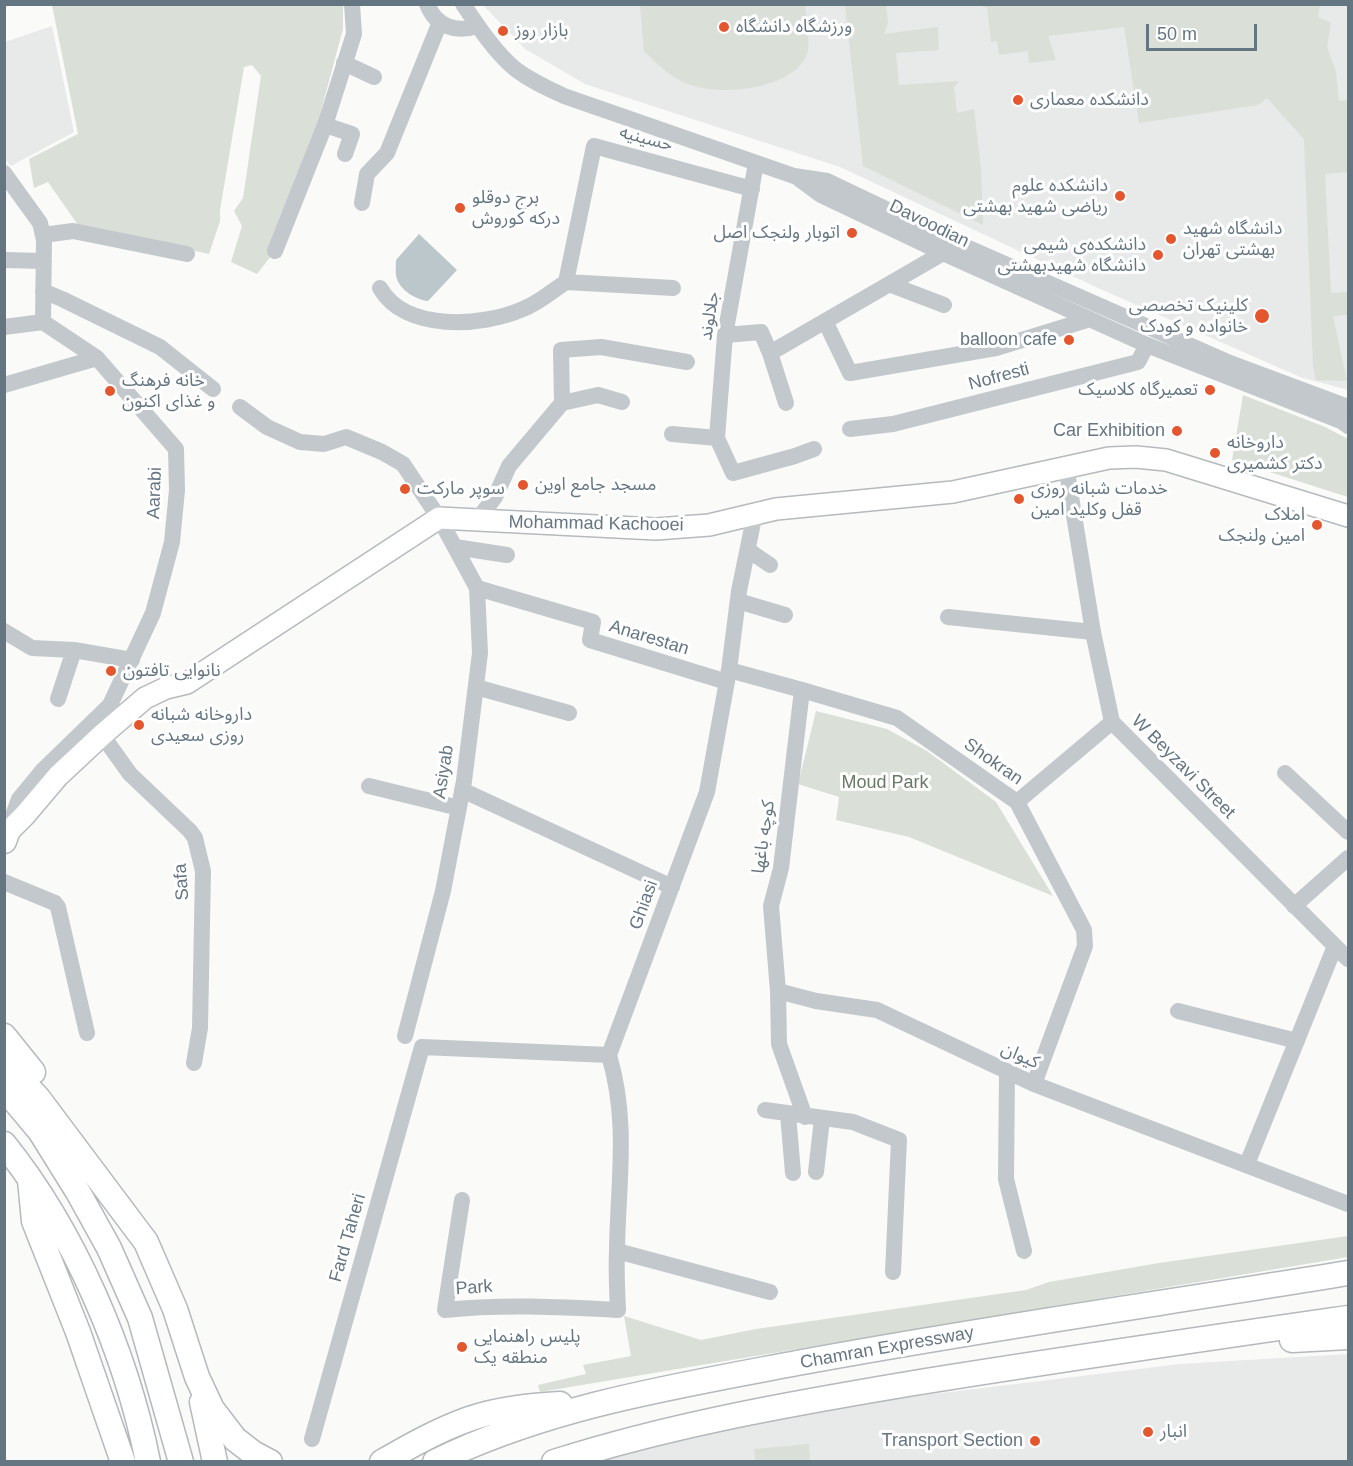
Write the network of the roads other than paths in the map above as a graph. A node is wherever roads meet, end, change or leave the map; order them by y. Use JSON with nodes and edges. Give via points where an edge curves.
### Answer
{"nodes":[{"id":1,"x":352,"y":4,"type":"edge"},
{"id":2,"x":427,"y":4,"type":"edge"},
{"id":3,"x":462,"y":4,"type":"edge"},
{"id":4,"x":440,"y":22,"type":"junction"},
{"id":5,"x":478,"y":26,"type":"junction"},
{"id":6,"x":344,"y":63,"type":"junction"},
{"id":7,"x":374,"y":77,"type":"dead end"},
{"id":8,"x":325,"y":125,"type":"junction"},
{"id":9,"x":345,"y":154,"type":"dead end"},
{"id":10,"x":756,"y":163,"type":"junction"},
{"id":11,"x":4,"y":173,"type":"edge"},
{"id":12,"x":794,"y":176,"type":"junction"},
{"id":13,"x":752,"y":189,"type":"junction"},
{"id":14,"x":12,"y":196,"type":"edge"},
{"id":15,"x":362,"y":203,"type":"dead end"},
{"id":16,"x":43,"y":235,"type":"junction"},
{"id":17,"x":275,"y":251,"type":"dead end"},
{"id":18,"x":943,"y":253,"type":"junction"},
{"id":19,"x":187,"y":254,"type":"dead end"},
{"id":20,"x":4,"y":260,"type":"edge"},
{"id":21,"x":44,"y":261,"type":"junction"},
{"id":22,"x":566,"y":282,"type":"junction"},
{"id":23,"x":889,"y":284,"type":"junction"},
{"id":24,"x":380,"y":288,"type":"dead end"},
{"id":25,"x":673,"y":288,"type":"dead end"},
{"id":26,"x":43,"y":291,"type":"junction"},
{"id":27,"x":944,"y":305,"type":"dead end"},
{"id":28,"x":1090,"y":319,"type":"junction"},
{"id":29,"x":825,"y":321,"type":"junction"},
{"id":30,"x":43,"y":322,"type":"junction"},
{"id":31,"x":4,"y":327,"type":"edge"},
{"id":32,"x":725,"y":335,"type":"junction"},
{"id":33,"x":1147,"y":345,"type":"junction"},
{"id":34,"x":770,"y":353,"type":"junction"},
{"id":35,"x":97,"y":358,"type":"junction"},
{"id":36,"x":687,"y":363,"type":"dead end"},
{"id":37,"x":4,"y":385,"type":"edge"},
{"id":38,"x":213,"y":389,"type":"dead end"},
{"id":39,"x":621,"y":402,"type":"dead end"},
{"id":40,"x":562,"y":403,"type":"junction"},
{"id":41,"x":786,"y":403,"type":"dead end"},
{"id":42,"x":240,"y":407,"type":"dead end"},
{"id":43,"x":1346,"y":415,"type":"edge"},
{"id":44,"x":850,"y":429,"type":"dead end"},
{"id":45,"x":672,"y":434,"type":"dead end"},
{"id":46,"x":717,"y":438,"type":"junction"},
{"id":47,"x":813,"y":449,"type":"dead end"},
{"id":48,"x":1066,"y":466,"type":"junction"},
{"id":49,"x":755,"y":513,"type":"junction"},
{"id":50,"x":1348,"y":516,"type":"edge"},
{"id":51,"x":439,"y":519,"type":"junction"},
{"id":52,"x":477,"y":520,"type":"junction"},
{"id":53,"x":455,"y":547,"type":"junction"},
{"id":54,"x":748,"y":550,"type":"junction"},
{"id":55,"x":507,"y":555,"type":"dead end"},
{"id":56,"x":770,"y":565,"type":"dead end"},
{"id":57,"x":477,"y":588,"type":"junction"},
{"id":58,"x":738,"y":601,"type":"junction"},
{"id":59,"x":785,"y":615,"type":"dead end"},
{"id":60,"x":948,"y":617,"type":"dead end"},
{"id":61,"x":4,"y":631,"type":"edge"},
{"id":62,"x":1093,"y":632,"type":"junction"},
{"id":63,"x":74,"y":650,"type":"junction"},
{"id":64,"x":132,"y":660,"type":"junction"},
{"id":65,"x":728,"y":676,"type":"junction"},
{"id":66,"x":476,"y":687,"type":"junction"},
{"id":67,"x":802,"y":690,"type":"junction"},
{"id":68,"x":58,"y":699,"type":"dead end"},
{"id":69,"x":569,"y":714,"type":"dead end"},
{"id":70,"x":1112,"y":722,"type":"junction"},
{"id":71,"x":102,"y":735,"type":"junction"},
{"id":72,"x":1285,"y":773,"type":"dead end"},
{"id":73,"x":369,"y":786,"type":"dead end"},
{"id":74,"x":462,"y":790,"type":"junction"},
{"id":75,"x":1017,"y":802,"type":"junction"},
{"id":76,"x":459,"y":808,"type":"junction"},
{"id":77,"x":5,"y":832,"type":"edge"},
{"id":78,"x":1348,"y":832,"type":"edge"},
{"id":79,"x":1348,"y":858,"type":"edge"},
{"id":80,"x":4,"y":882,"type":"edge"},
{"id":81,"x":672,"y":887,"type":"junction"},
{"id":82,"x":1294,"y":906,"type":"junction"},
{"id":83,"x":1335,"y":946,"type":"junction"},
{"id":84,"x":1348,"y":959,"type":"edge"},
{"id":85,"x":777,"y":991,"type":"junction"},
{"id":86,"x":1178,"y":1011,"type":"dead end"},
{"id":87,"x":87,"y":1034,"type":"dead end"},
{"id":88,"x":4,"y":1036,"type":"edge"},
{"id":89,"x":405,"y":1036,"type":"dead end"},
{"id":90,"x":1297,"y":1041,"type":"junction"},
{"id":91,"x":609,"y":1055,"type":"junction"},
{"id":92,"x":4,"y":1062,"type":"edge"},
{"id":93,"x":194,"y":1063,"type":"dead end"},
{"id":94,"x":1007,"y":1072,"type":"junction"},
{"id":95,"x":1034,"y":1084,"type":"junction"},
{"id":96,"x":4,"y":1088,"type":"edge"},
{"id":97,"x":765,"y":1110,"type":"dead end"},
{"id":98,"x":788,"y":1114,"type":"junction"},
{"id":99,"x":813,"y":1118,"type":"junction"},
{"id":100,"x":4,"y":1144,"type":"edge"},
{"id":101,"x":1247,"y":1164,"type":"junction"},
{"id":102,"x":816,"y":1172,"type":"dead end"},
{"id":103,"x":793,"y":1173,"type":"dead end"},
{"id":104,"x":29,"y":1175,"type":"junction"},
{"id":105,"x":108,"y":1192,"type":"junction"},
{"id":106,"x":462,"y":1200,"type":"dead end"},
{"id":107,"x":1348,"y":1204,"type":"edge"},
{"id":108,"x":617,"y":1251,"type":"junction"},
{"id":109,"x":1024,"y":1251,"type":"dead end"},
{"id":110,"x":893,"y":1272,"type":"dead end"},
{"id":111,"x":1348,"y":1273,"type":"edge"},
{"id":112,"x":770,"y":1292,"type":"dead end"},
{"id":113,"x":1348,"y":1318,"type":"edge"},
{"id":114,"x":1348,"y":1337,"type":"edge"},
{"id":115,"x":1125,"y":1350,"type":"junction"},
{"id":116,"x":197,"y":1377,"type":"junction"},
{"id":117,"x":624,"y":1398,"type":"junction"},
{"id":118,"x":312,"y":1439,"type":"dead end"},
{"id":119,"x":409,"y":1446,"type":"junction"},
{"id":120,"x":123,"y":1461,"type":"edge"},
{"id":121,"x":148,"y":1461,"type":"edge"},
{"id":122,"x":181,"y":1461,"type":"edge"},
{"id":123,"x":215,"y":1461,"type":"edge"},
{"id":124,"x":270,"y":1461,"type":"edge"},
{"id":125,"x":364,"y":1461,"type":"edge"},
{"id":126,"x":381,"y":1461,"type":"edge"},
{"id":127,"x":435,"y":1461,"type":"edge"},
{"id":128,"x":554,"y":1461,"type":"edge"}],
"edges":[{"from":1,"to":6,"type":"street","via":[[354,33]]},
{"from":2,"to":4,"type":"street"},
{"from":3,"to":5,"type":"street","name":"Davoodian"},
{"from":4,"to":5,"type":"street","via":[[448,28],[465,30]]},
{"from":4,"to":15,"type":"street","via":[[387,153],[367,174]]},
{"from":5,"to":10,"type":"street","name":"Davoodian","via":[[513,66],[532,81],[564,96]]},
{"from":6,"to":7,"type":"street"},
{"from":6,"to":8,"type":"street"},
{"from":8,"to":9,"type":"street","via":[[352,134]]},
{"from":8,"to":17,"type":"street"},
{"from":10,"to":12,"type":"street","name":"Davoodian"},
{"from":10,"to":13,"type":"street","name":"جلالوند"},
{"from":11,"to":14,"type":"street"},
{"from":12,"to":18,"type":"street","name":"Davoodian","via":[[821,195]]},
{"from":12,"to":43,"type":"street","name":"Davoodian","via":[[827,181]]},
{"from":13,"to":22,"type":"street","name":"حسینیه","via":[[594,146]]},
{"from":13,"to":32,"type":"street","name":"جلالوند"},
{"from":14,"to":16,"type":"street","via":[[40,223]]},
{"from":16,"to":19,"type":"street","via":[[74,231]]},
{"from":16,"to":21,"type":"street"},
{"from":18,"to":23,"type":"street"},
{"from":18,"to":28,"type":"street","name":"Davoodian"},
{"from":20,"to":21,"type":"street"},
{"from":21,"to":26,"type":"street"},
{"from":22,"to":24,"type":"street","via":[[523,310],[462,322],[405,312],[389,302]]},
{"from":22,"to":25,"type":"street"},
{"from":23,"to":27,"type":"street"},
{"from":23,"to":29,"type":"street"},
{"from":26,"to":30,"type":"street"},
{"from":26,"to":38,"type":"street","via":[[160,347]]},
{"from":28,"to":29,"type":"street","via":[[996,348],[850,374]]},
{"from":28,"to":33,"type":"street","name":"Davoodian"},
{"from":29,"to":34,"type":"street"},
{"from":30,"to":31,"type":"street"},
{"from":30,"to":35,"type":"street","name":"Aarabi"},
{"from":32,"to":34,"type":"street","via":[[761,332]]},
{"from":32,"to":46,"type":"street","name":"جلالوند"},
{"from":33,"to":43,"type":"street","name":"Davoodian"},
{"from":33,"to":44,"type":"street","name":"Nofresti","via":[[1138,362],[893,424]]},
{"from":34,"to":41,"type":"street"},
{"from":35,"to":37,"type":"street"},
{"from":35,"to":64,"type":"street","name":"Aarabi","via":[[176,449],[172,542],[153,613]]},
{"from":36,"to":40,"type":"street","via":[[601,347],[561,350]]},
{"from":39,"to":40,"type":"street","via":[[598,395]]},
{"from":40,"to":52,"type":"street","via":[[509,466],[495,497]]},
{"from":42,"to":51,"type":"street","name":"Asiyab","via":[[267,427],[300,442],[324,444],[346,437],[382,452],[403,464]]},
{"from":45,"to":46,"type":"street"},
{"from":46,"to":47,"type":"street","name":"جلالوند","via":[[733,473]]},
{"from":48,"to":49,"type":"main road","name":"Mohammad Kachooei","via":[[953,492]]},
{"from":48,"to":50,"type":"main road","name":"Mohammad Kachooei","via":[[1109,458],[1166,460]]},
{"from":48,"to":62,"type":"street","name":"W Beyzavi Street"},
{"from":49,"to":52,"type":"main road","name":"Mohammad Kachooei","via":[[688,527],[589,531]]},
{"from":49,"to":54,"type":"street","name":"Ghiasi"},
{"from":51,"to":52,"type":"main road","name":"Mohammad Kachooei"},
{"from":51,"to":53,"type":"street","name":"Asiyab"},
{"from":51,"to":71,"type":"main road","via":[[187,683],[145,698]]},
{"from":53,"to":55,"type":"street"},
{"from":53,"to":57,"type":"street","name":"Asiyab"},
{"from":54,"to":56,"type":"street"},
{"from":54,"to":58,"type":"street","name":"Ghiasi"},
{"from":57,"to":65,"type":"street","name":"Anarestan","via":[[593,621],[590,640]]},
{"from":57,"to":66,"type":"street","name":"Asiyab","via":[[480,653]]},
{"from":58,"to":59,"type":"street"},
{"from":58,"to":65,"type":"street","name":"Ghiasi"},
{"from":60,"to":62,"type":"street"},
{"from":61,"to":63,"type":"street","via":[[32,648]]},
{"from":62,"to":70,"type":"street","name":"W Beyzavi Street"},
{"from":63,"to":64,"type":"street"},
{"from":63,"to":68,"type":"street"},
{"from":64,"to":77,"type":"street","name":"Aarabi","via":[[110,705],[42,771],[19,799]]},
{"from":65,"to":67,"type":"street","name":"Shokran"},
{"from":65,"to":81,"type":"street","name":"Ghiasi","via":[[707,792]]},
{"from":66,"to":69,"type":"street"},
{"from":66,"to":74,"type":"street","name":"Asiyab"},
{"from":67,"to":75,"type":"street","name":"Shokran","via":[[897,718]]},
{"from":67,"to":85,"type":"street","name":"کوچه باغها","via":[[781,868],[771,906]]},
{"from":70,"to":75,"type":"street"},
{"from":70,"to":82,"type":"street","name":"W Beyzavi Street"},
{"from":71,"to":77,"type":"main road"},
{"from":71,"to":93,"type":"street","name":"Safa","via":[[130,774],[195,838],[202,865],[203,935],[200,1028]]},
{"from":72,"to":78,"type":"street"},
{"from":73,"to":76,"type":"street"},
{"from":74,"to":76,"type":"street","name":"Asiyab"},
{"from":74,"to":81,"type":"street"},
{"from":75,"to":95,"type":"street","name":"Shokran","via":[[1086,938]]},
{"from":76,"to":89,"type":"street","name":"Asiyab","via":[[443,891]]},
{"from":79,"to":82,"type":"street"},
{"from":80,"to":87,"type":"street","via":[[58,907]]},
{"from":81,"to":91,"type":"street","name":"Ghiasi"},
{"from":82,"to":83,"type":"street","name":"W Beyzavi Street"},
{"from":83,"to":84,"type":"street","name":"W Beyzavi Street"},
{"from":83,"to":90,"type":"street"},
{"from":85,"to":94,"type":"street","name":"کیوان","via":[[877,1010]]},
{"from":85,"to":99,"type":"street","name":"کوچه باغها","via":[[779,1044]]},
{"from":86,"to":90,"type":"street"},
{"from":88,"to":105,"type":"highway","via":[[108,1166]]},
{"from":90,"to":101,"type":"street"},
{"from":91,"to":108,"type":"street","via":[[621,1115]]},
{"from":91,"to":118,"type":"street","name":"Fard Taheri","via":[[422,1047]]},
{"from":92,"to":105,"type":"highway","via":[[38,1098]]},
{"from":94,"to":95,"type":"street","name":"کیوان"},
{"from":94,"to":109,"type":"street","via":[[1006,1179]]},
{"from":95,"to":101,"type":"street","name":"کیوان"},
{"from":96,"to":122,"type":"highway","via":[[40,1131],[109,1248],[140,1318]]},
{"from":97,"to":98,"type":"street"},
{"from":98,"to":99,"type":"street"},
{"from":98,"to":103,"type":"street"},
{"from":99,"to":102,"type":"street"},
{"from":99,"to":110,"type":"street","via":[[853,1122],[899,1140]]},
{"from":100,"to":104,"type":"highway"},
{"from":101,"to":107,"type":"street","name":"کیوان"},
{"from":104,"to":120,"type":"highway","via":[[34,1221]]},
{"from":104,"to":121,"type":"highway","via":[[62,1227],[101,1313],[141,1425]]},
{"from":105,"to":116,"type":"highway","via":[[146,1242],[175,1309]]},
{"from":106,"to":108,"type":"street","name":"Park","via":[[445,1310],[537,1305],[618,1310]]},
{"from":108,"to":112,"type":"street"},
{"from":111,"to":117,"type":"highway","name":"Chamran Expressway","via":[[868,1350]]},
{"from":113,"to":115,"type":"highway"},
{"from":114,"to":115,"type":"highway"},
{"from":115,"to":128,"type":"highway","via":[[716,1419]]},
{"from":116,"to":123,"type":"highway"},
{"from":116,"to":124,"type":"highway","via":[[229,1432],[253,1453]]},
{"from":117,"to":119,"type":"highway","via":[[509,1409],[470,1418]]},
{"from":117,"to":127,"type":"highway","name":"Chamran Expressway","via":[[491,1437]]},
{"from":119,"to":125,"type":"highway"},
{"from":119,"to":126,"type":"highway"}]}
